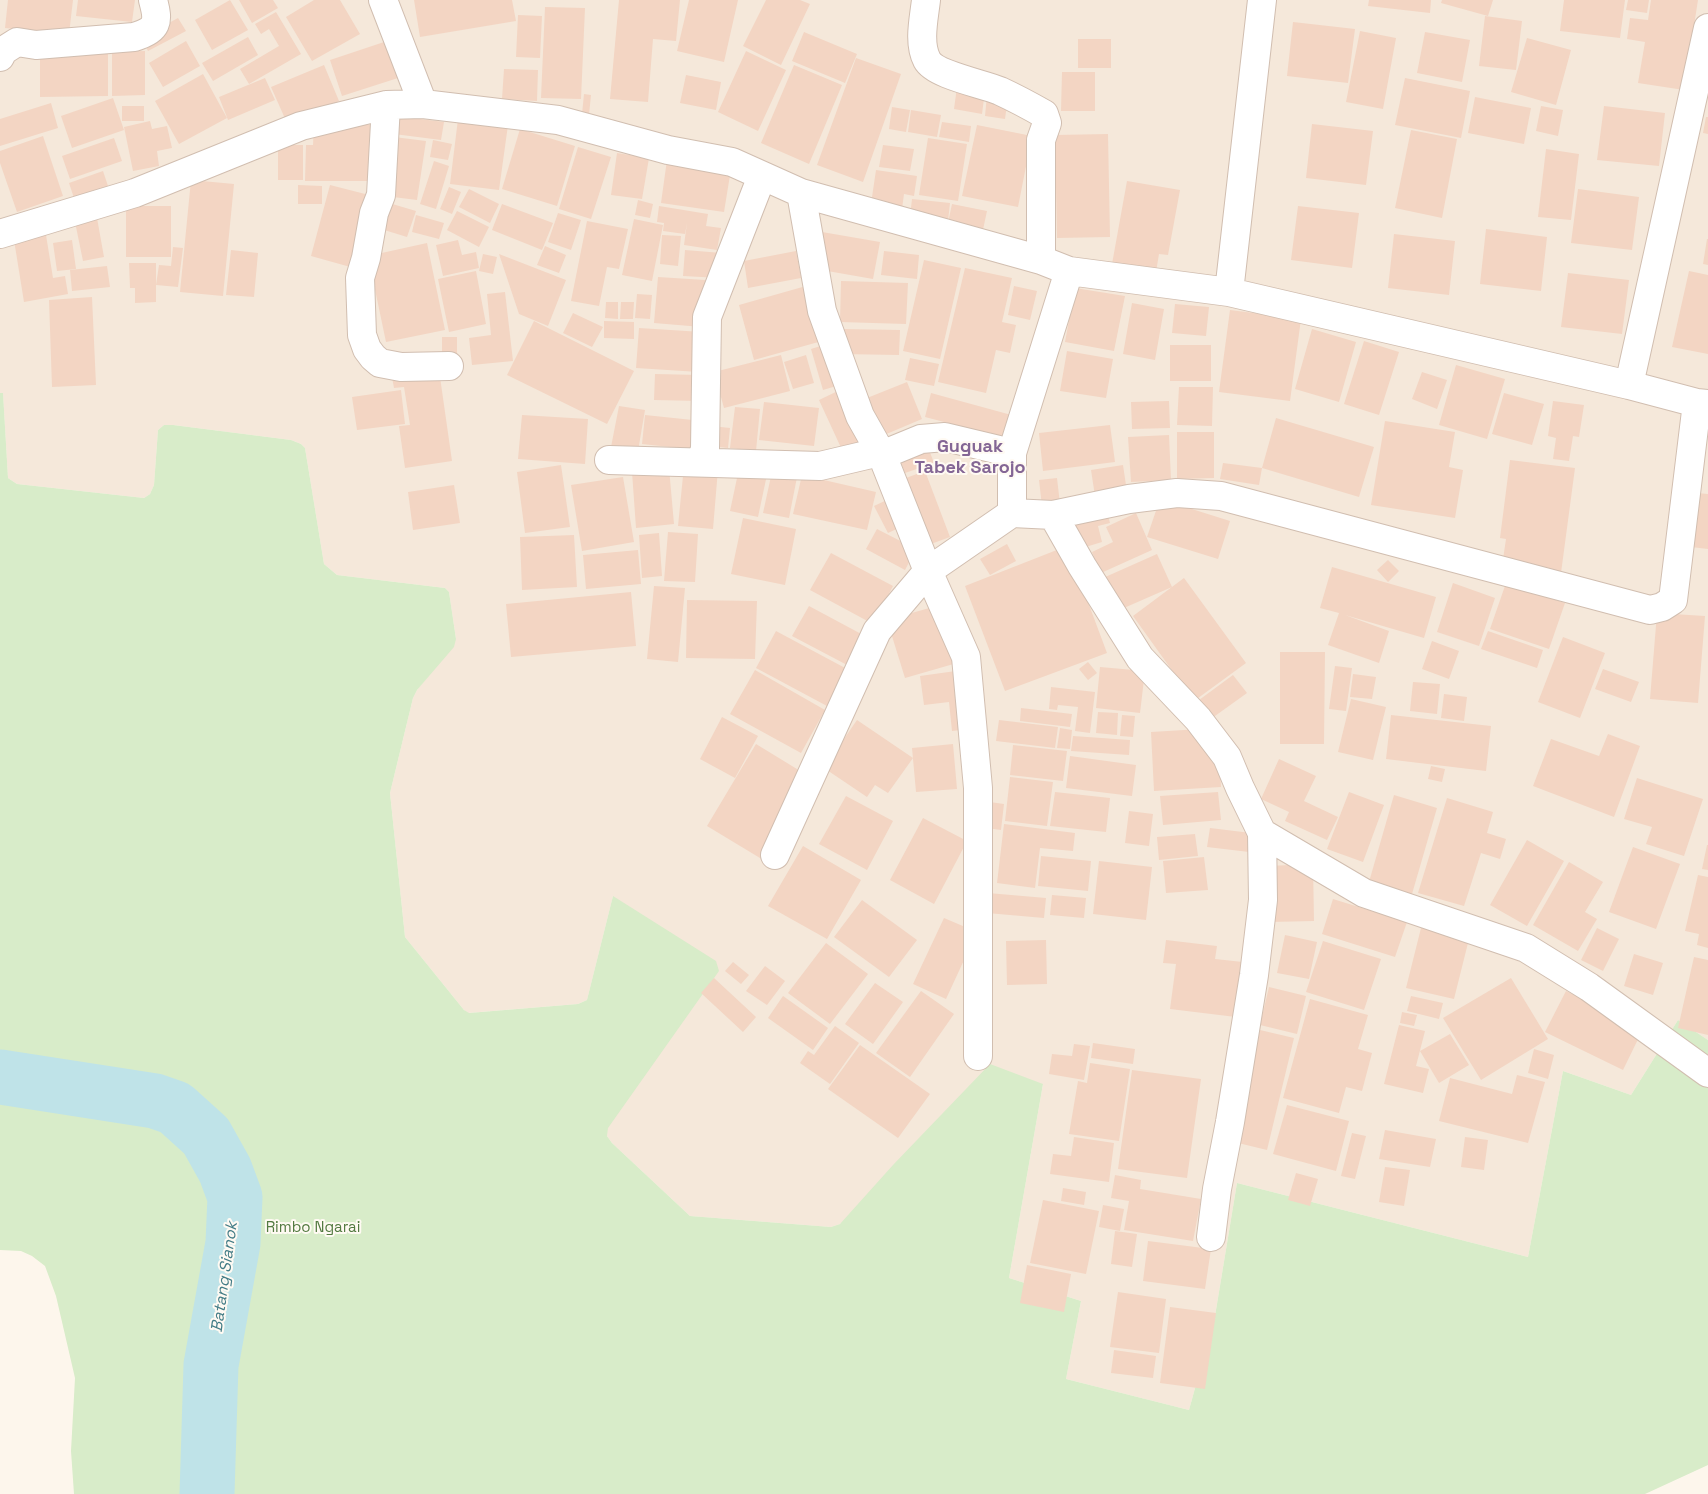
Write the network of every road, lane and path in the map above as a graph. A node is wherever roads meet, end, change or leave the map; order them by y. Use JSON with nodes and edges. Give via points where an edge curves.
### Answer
{"nodes":[{"id":1,"x":153,"y":0,"type":"edge"},
{"id":2,"x":383,"y":0,"type":"edge"},
{"id":3,"x":926,"y":0,"type":"edge"},
{"id":4,"x":1262,"y":0,"type":"edge"},
{"id":5,"x":1708,"y":28,"type":"edge"},
{"id":6,"x":0,"y":57,"type":"edge"},
{"id":7,"x":423,"y":104,"type":"junction"},
{"id":8,"x":386,"y":105,"type":"junction"},
{"id":9,"x":762,"y":176,"type":"junction"},
{"id":10,"x":801,"y":194,"type":"junction"},
{"id":11,"x":0,"y":234,"type":"edge"},
{"id":12,"x":1041,"y":260,"type":"junction"},
{"id":13,"x":1069,"y":271,"type":"junction"},
{"id":14,"x":1229,"y":292,"type":"junction"},
{"id":15,"x":449,"y":366,"type":"dead end"},
{"id":16,"x":1629,"y":385,"type":"junction"},
{"id":17,"x":1703,"y":404,"type":"edge"},
{"id":18,"x":1012,"y":453,"type":"junction"},
{"id":19,"x":882,"y":455,"type":"junction"},
{"id":20,"x":609,"y":460,"type":"dead end"},
{"id":21,"x":702,"y":462,"type":"junction"},
{"id":22,"x":1012,"y":513,"type":"junction"},
{"id":23,"x":1054,"y":515,"type":"junction"},
{"id":24,"x":928,"y":571,"type":"junction"},
{"id":25,"x":1262,"y":832,"type":"junction"},
{"id":26,"x":775,"y":855,"type":"dead end"},
{"id":27,"x":978,"y":1056,"type":"dead end"},
{"id":28,"x":1708,"y":1071,"type":"edge"},
{"id":29,"x":1210,"y":1237,"type":"dead end"}],
"edges":[{"from":1,"to":6,"type":"street","via":[[157,16],[155,24],[142,35],[36,45],[17,42],[3,51]]},
{"from":2,"to":7,"type":"street"},
{"from":3,"to":12,"type":"street","via":[[923,50],[928,62],[938,70],[999,90],[1044,114],[1047,123],[1041,140]]},
{"from":4,"to":14,"type":"street"},
{"from":5,"to":16,"type":"street"},
{"from":7,"to":8,"type":"street"},
{"from":7,"to":9,"type":"street","via":[[558,120],[668,150],[732,162]]},
{"from":8,"to":11,"type":"street","via":[[301,126],[135,194]]},
{"from":8,"to":15,"type":"street","via":[[381,195],[360,278],[362,335],[367,349],[380,363],[401,367]]},
{"from":9,"to":10,"type":"street"},
{"from":9,"to":21,"type":"street","via":[[707,317],[705,448]]},
{"from":10,"to":12,"type":"street"},
{"from":10,"to":19,"type":"street","via":[[822,311],[860,416]]},
{"from":12,"to":13,"type":"street"},
{"from":13,"to":14,"type":"street"},
{"from":13,"to":18,"type":"street"},
{"from":14,"to":16,"type":"street"},
{"from":16,"to":17,"type":"street"},
{"from":17,"to":23,"type":"street","via":[[1673,600],[1650,610],[1221,496],[1177,493],[1139,497]]},
{"from":18,"to":19,"type":"street","via":[[945,437],[921,439]]},
{"from":18,"to":22,"type":"street"},
{"from":19,"to":21,"type":"street","via":[[871,454],[820,466]]},
{"from":19,"to":24,"type":"street"},
{"from":20,"to":21,"type":"street"},
{"from":22,"to":23,"type":"street"},
{"from":22,"to":24,"type":"street"},
{"from":23,"to":25,"type":"street","via":[[1140,658],[1198,719],[1227,757]]},
{"from":24,"to":26,"type":"street","via":[[877,631]]},
{"from":24,"to":27,"type":"street","via":[[966,657],[978,788]]},
{"from":25,"to":28,"type":"street","via":[[1364,893],[1526,948]]},
{"from":25,"to":29,"type":"street","via":[[1263,900],[1254,975]]}]}
